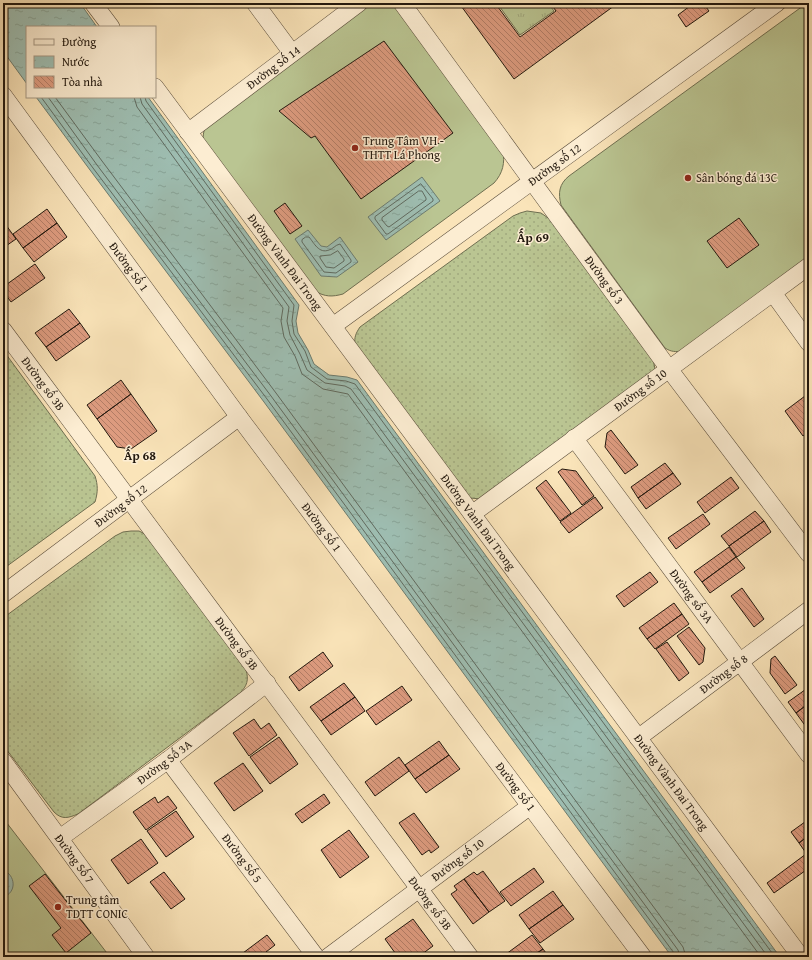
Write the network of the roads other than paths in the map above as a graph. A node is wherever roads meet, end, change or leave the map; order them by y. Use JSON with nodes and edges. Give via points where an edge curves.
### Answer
{"nodes":[{"id":1,"x":93,"y":3,"type":"edge"},
{"id":2,"x":255,"y":3,"type":"edge"},
{"id":3,"x":359,"y":3,"type":"edge"},
{"id":4,"x":402,"y":3,"type":"edge"},
{"id":5,"x":777,"y":3,"type":"edge"},
{"id":6,"x":110,"y":26,"type":"edge"},
{"id":7,"x":292,"y":53,"type":"junction"},
{"id":8,"x":156,"y":88,"type":"edge"},
{"id":9,"x":3,"y":95,"type":"edge"},
{"id":10,"x":188,"y":132,"type":"junction"},
{"id":11,"x":532,"y":181,"type":"junction"},
{"id":12,"x":809,"y":266,"type":"edge"},
{"id":13,"x":773,"y":293,"type":"junction"},
{"id":14,"x":333,"y":326,"type":"junction"},
{"id":15,"x":3,"y":330,"type":"edge"},
{"id":16,"x":809,"y":343,"type":"edge"},
{"id":17,"x":669,"y":369,"type":"junction"},
{"id":18,"x":239,"y":417,"type":"junction"},
{"id":19,"x":574,"y":438,"type":"junction"},
{"id":20,"x":130,"y":500,"type":"junction"},
{"id":21,"x":472,"y":514,"type":"junction"},
{"id":22,"x":809,"y":554,"type":"edge"},
{"id":23,"x":3,"y":594,"type":"edge"},
{"id":24,"x":809,"y":610,"type":"edge"},
{"id":25,"x":739,"y":662,"type":"junction"},
{"id":26,"x":267,"y":683,"type":"junction"},
{"id":27,"x":638,"y":738,"type":"junction"},
{"id":28,"x":809,"y":755,"type":"edge"},
{"id":29,"x":168,"y":760,"type":"junction"},
{"id":30,"x":3,"y":761,"type":"edge"},
{"id":31,"x":530,"y":806,"type":"junction"},
{"id":32,"x":60,"y":838,"type":"junction"},
{"id":33,"x":421,"y":889,"type":"junction"},
{"id":34,"x":146,"y":957,"type":"edge"},
{"id":35,"x":316,"y":957,"type":"edge"},
{"id":36,"x":328,"y":957,"type":"edge"},
{"id":37,"x":470,"y":957,"type":"edge"},
{"id":38,"x":643,"y":957,"type":"edge"},
{"id":39,"x":800,"y":957,"type":"edge"}],
"edges":[{"from":1,"to":6,"type":"street"},
{"from":2,"to":7,"type":"street"},
{"from":3,"to":7,"type":"street","name":"Đường Số 14"},
{"from":4,"to":11,"type":"street","name":"Đường số 3"},
{"from":5,"to":11,"type":"street","name":"Đường số 12"},
{"from":7,"to":10,"type":"street","name":"Đường Số 14"},
{"from":8,"to":10,"type":"street","name":"Đường Vành Đai Trong"},
{"from":9,"to":18,"type":"street","name":"Đường Số 1"},
{"from":10,"to":14,"type":"street","name":"Đường Vành Đai Trong"},
{"from":11,"to":14,"type":"street","name":"Đường số 12"},
{"from":11,"to":17,"type":"street","name":"Đường số 3"},
{"from":12,"to":13,"type":"street","name":"Đường số 10"},
{"from":13,"to":16,"type":"street"},
{"from":13,"to":17,"type":"street","name":"Đường số 10"},
{"from":14,"to":21,"type":"street","name":"Đường Vành Đai Trong"},
{"from":15,"to":20,"type":"street","name":"Đường số 3B"},
{"from":17,"to":19,"type":"street","name":"Đường số 10"},
{"from":17,"to":22,"type":"street","name":"Đường số 3"},
{"from":18,"to":20,"type":"street","name":"Đường số 12"},
{"from":18,"to":31,"type":"street","name":"Đường Số 1"},
{"from":19,"to":21,"type":"street","name":"Đường số 10"},
{"from":19,"to":25,"type":"street","name":"Đường số 3A"},
{"from":20,"to":23,"type":"street","name":"Đường số 12"},
{"from":20,"to":26,"type":"street","name":"Đường số 3B"},
{"from":21,"to":27,"type":"street","name":"Đường Vành Đai Trong"},
{"from":24,"to":25,"type":"street","name":"Đường số 8"},
{"from":25,"to":27,"type":"street","name":"Đường số 8"},
{"from":25,"to":28,"type":"street","name":"Đường số 3A"},
{"from":26,"to":29,"type":"street","name":"Đường Số 3A"},
{"from":26,"to":33,"type":"street","name":"Đường số 3B"},
{"from":27,"to":39,"type":"street","name":"Đường Vành Đai Trong"},
{"from":29,"to":32,"type":"street","name":"Đường Số 3A"},
{"from":29,"to":35,"type":"street","name":"Đường Số 5"},
{"from":30,"to":32,"type":"street","name":"Đường Số 7"},
{"from":31,"to":33,"type":"street","name":"Đường số 10"},
{"from":31,"to":38,"type":"street","name":"Đường Số 1"},
{"from":32,"to":34,"type":"street","name":"Đường Số 7"},
{"from":33,"to":36,"type":"street","name":"Đường số 10"},
{"from":33,"to":37,"type":"street","name":"Đường số 3B"}]}
